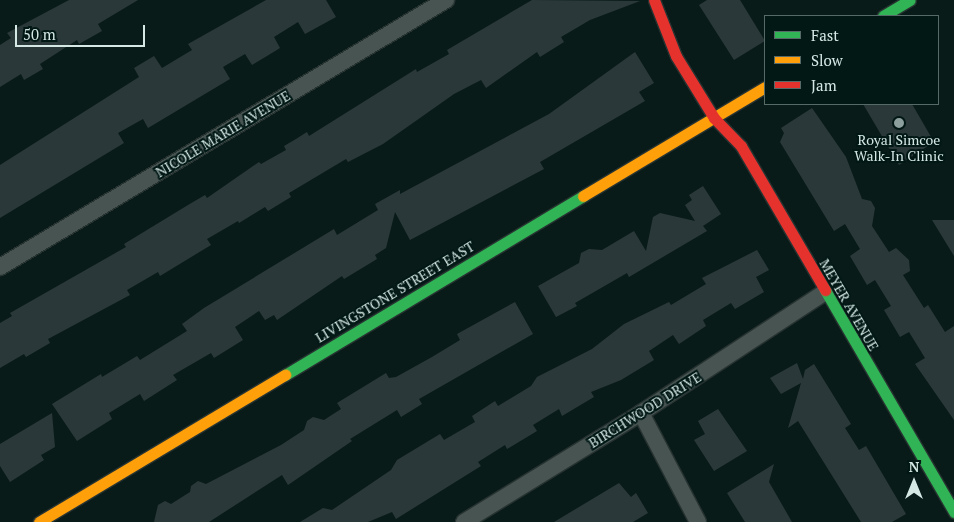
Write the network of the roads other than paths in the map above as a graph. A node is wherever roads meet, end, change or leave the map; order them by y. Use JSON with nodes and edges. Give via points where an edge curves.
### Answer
{"nodes":[{"id":1,"x":446,"y":0,"type":"edge"},
{"id":2,"x":654,"y":0,"type":"edge"},
{"id":3,"x":910,"y":0,"type":"edge"},
{"id":4,"x":885,"y":15,"type":"edge"},
{"id":5,"x":764,"y":88,"type":"edge"},
{"id":6,"x":714,"y":118,"type":"junction"},
{"id":7,"x":0,"y":267,"type":"edge"},
{"id":8,"x":824,"y":293,"type":"junction"},
{"id":9,"x":642,"y":414,"type":"junction"},
{"id":10,"x":954,"y":512,"type":"edge"},
{"id":11,"x":39,"y":522,"type":"edge"},
{"id":12,"x":464,"y":522,"type":"edge"},
{"id":13,"x":698,"y":522,"type":"edge"}],
"edges":[{"from":1,"to":7,"type":"street","name":"NICOLE MARIE AVENUE"},
{"from":2,"to":6,"type":"street","name":"MEYER AVENUE","via":[[665,37]]},
{"from":3,"to":4,"type":"street"},
{"from":5,"to":6,"type":"street","name":"LIVINGSTONE STREET EAST"},
{"from":6,"to":8,"type":"street","name":"MEYER AVENUE","via":[[741,146]]},
{"from":6,"to":11,"type":"street","name":"LIVINGSTONE STREET EAST"},
{"from":8,"to":9,"type":"street","name":"BIRCHWOOD DRIVE"},
{"from":8,"to":10,"type":"street","name":"MEYER AVENUE"},
{"from":9,"to":12,"type":"street","name":"BIRCHWOOD DRIVE"},
{"from":9,"to":13,"type":"street"}]}
